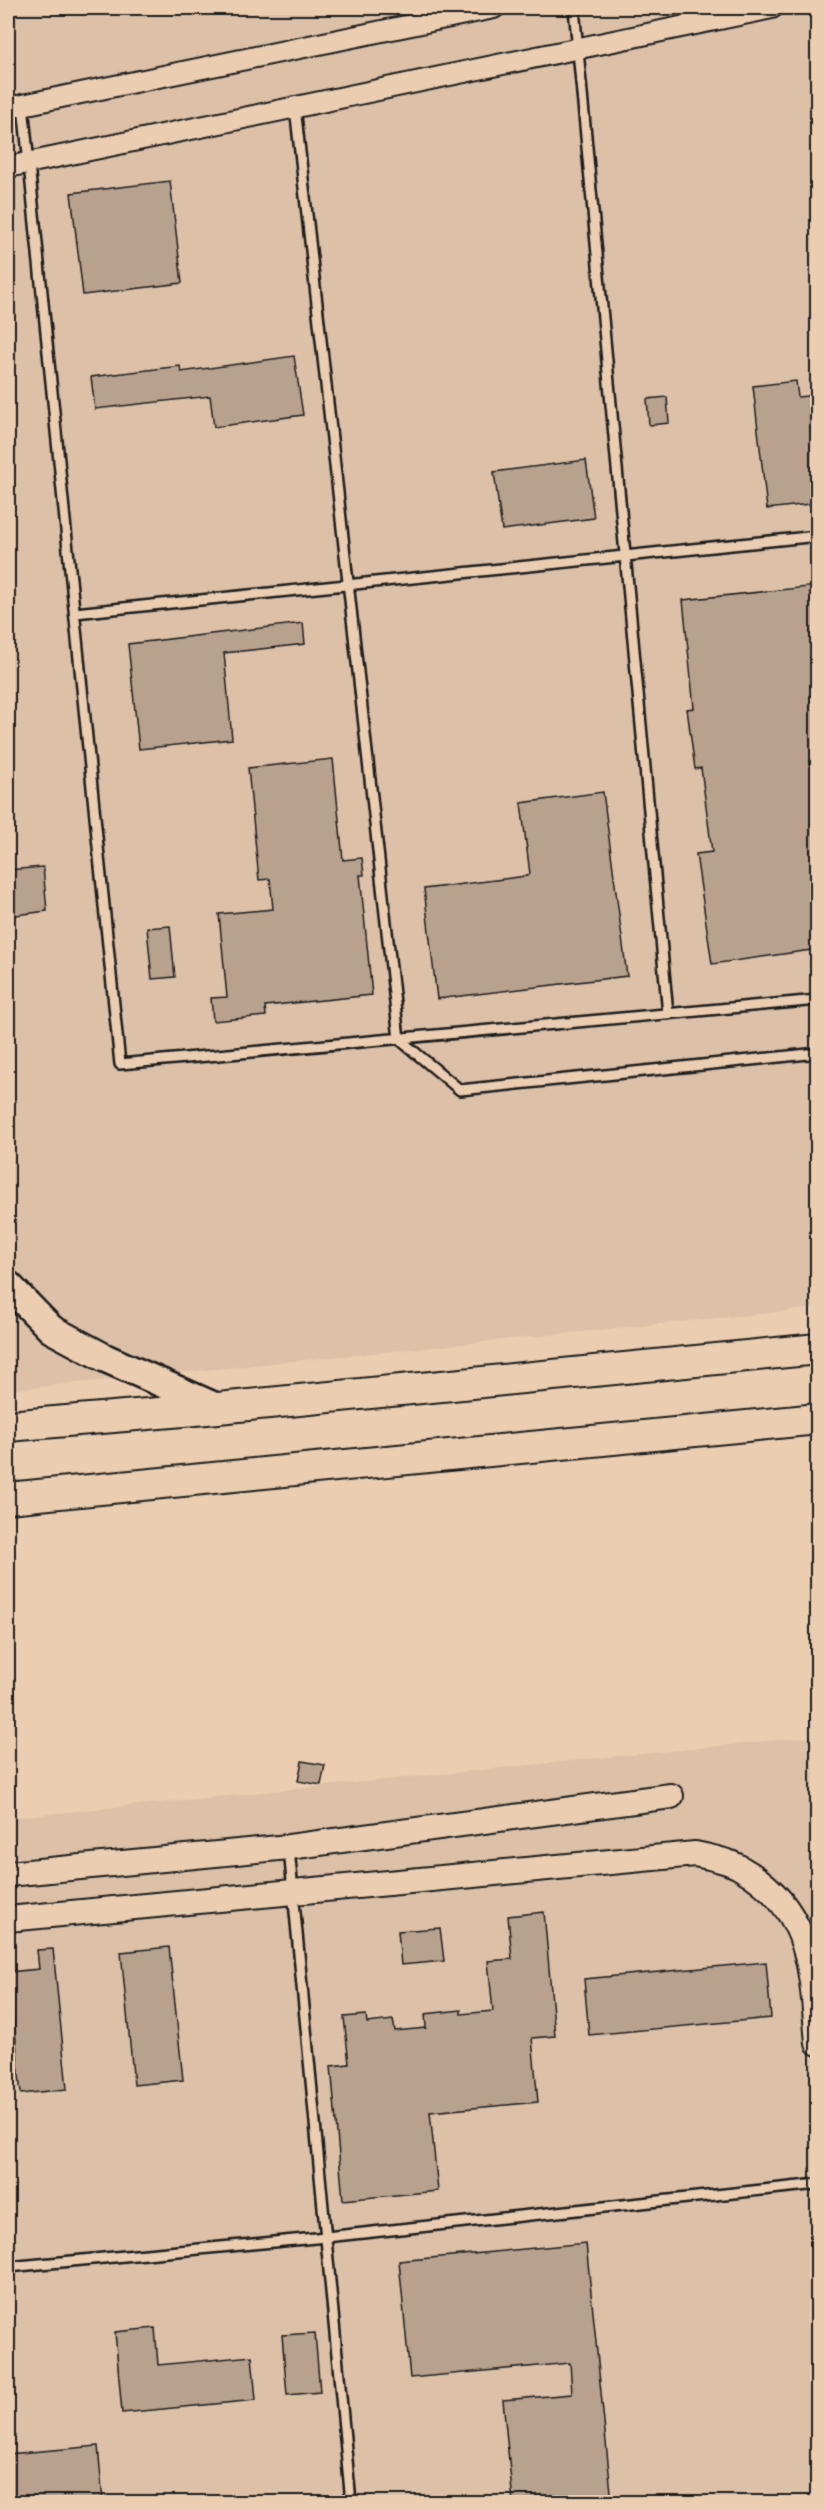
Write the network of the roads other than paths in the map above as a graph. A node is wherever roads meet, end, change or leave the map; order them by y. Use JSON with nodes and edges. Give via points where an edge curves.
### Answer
{"nodes":[{"id":1,"x":494,"y":8,"type":"edge"},
{"id":2,"x":574,"y":8,"type":"edge"},
{"id":3,"x":772,"y":8,"type":"edge"},
{"id":4,"x":578,"y":48,"type":"junction"},
{"id":5,"x":15,"y":107,"type":"edge"},
{"id":6,"x":296,"y":107,"type":"junction"},
{"id":7,"x":29,"y":163,"type":"junction"},
{"id":8,"x":8,"y":167,"type":"edge"},
{"id":9,"x":818,"y":536,"type":"edge"},
{"id":10,"x":625,"y":556,"type":"junction"},
{"id":11,"x":349,"y":585,"type":"junction"},
{"id":12,"x":75,"y":613,"type":"junction"},
{"id":13,"x":818,"y":1000,"type":"edge"},
{"id":14,"x":668,"y":1014,"type":"junction"},
{"id":15,"x":399,"y":1039,"type":"junction"},
{"id":16,"x":818,"y":1053,"type":"edge"},
{"id":17,"x":8,"y":1285,"type":"edge"},
{"id":18,"x":818,"y":1349,"type":"edge"},
{"id":19,"x":219,"y":1408,"type":"junction"},
{"id":20,"x":818,"y":1419,"type":"edge"},
{"id":21,"x":8,"y":1426,"type":"edge"},
{"id":22,"x":8,"y":1498,"type":"edge"},
{"id":23,"x":671,"y":1796,"type":"dead end"},
{"id":24,"x":289,"y":1847,"type":"junction"},
{"id":25,"x":8,"y":1874,"type":"edge"},
{"id":26,"x":292,"y":1891,"type":"junction"},
{"id":27,"x":8,"y":1919,"type":"edge"},
{"id":28,"x":818,"y":2043,"type":"edge"},
{"id":29,"x":818,"y":2184,"type":"edge"},
{"id":30,"x":326,"y":2237,"type":"junction"},
{"id":31,"x":8,"y":2267,"type":"edge"},
{"id":32,"x":351,"y":2502,"type":"edge"}],
"edges":[{"from":1,"to":5,"type":"street"},
{"from":2,"to":4,"type":"lane"},
{"from":3,"to":4,"type":"street"},
{"from":4,"to":6,"type":"street"},
{"from":4,"to":10,"type":"lane"},
{"from":5,"to":7,"type":"lane"},
{"from":6,"to":7,"type":"street"},
{"from":6,"to":11,"type":"lane"},
{"from":7,"to":8,"type":"street"},
{"from":7,"to":12,"type":"lane"},
{"from":9,"to":10,"type":"lane"},
{"from":10,"to":11,"type":"lane"},
{"from":10,"to":14,"type":"lane"},
{"from":11,"to":12,"type":"lane"},
{"from":11,"to":15,"type":"lane"},
{"from":12,"to":15,"type":"lane","via":[[120,1064]]},
{"from":13,"to":14,"type":"lane"},
{"from":14,"to":15,"type":"lane"},
{"from":15,"to":16,"type":"lane","via":[[460,1090]]},
{"from":17,"to":19,"type":"main road","via":[[51,1329],[105,1358]]},
{"from":18,"to":19,"type":"main road"},
{"from":19,"to":21,"type":"main road"},
{"from":20,"to":22,"type":"main road"},
{"from":23,"to":24,"type":"street"},
{"from":24,"to":25,"type":"street"},
{"from":24,"to":26,"type":"lane"},
{"from":26,"to":27,"type":"street"},
{"from":26,"to":28,"type":"street","via":[[695,1854],[738,1866],[774,1892],[800,1928],[812,1971]]},
{"from":26,"to":30,"type":"lane"},
{"from":29,"to":30,"type":"lane"},
{"from":30,"to":31,"type":"lane"},
{"from":30,"to":32,"type":"lane"}]}
